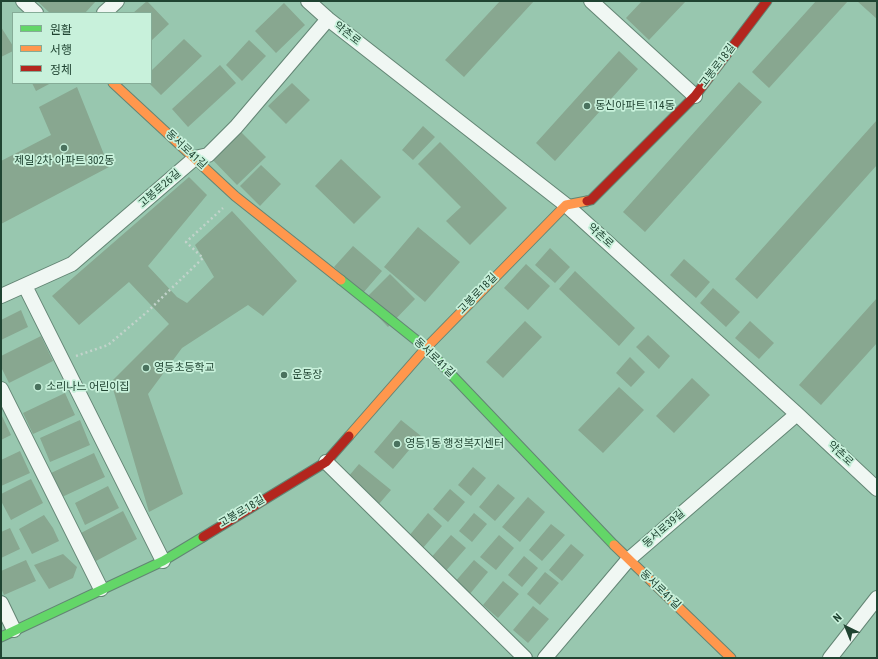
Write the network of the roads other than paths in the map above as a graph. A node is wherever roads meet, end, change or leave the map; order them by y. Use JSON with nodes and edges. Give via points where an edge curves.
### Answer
{"nodes":[{"id":1,"x":23,"y":1,"type":"edge"},
{"id":2,"x":117,"y":1,"type":"edge"},
{"id":3,"x":308,"y":1,"type":"edge"},
{"id":4,"x":591,"y":1,"type":"edge"},
{"id":5,"x":767,"y":1,"type":"edge"},
{"id":6,"x":35,"y":12,"type":"edge"},
{"id":7,"x":105,"y":12,"type":"edge"},
{"id":8,"x":328,"y":19,"type":"junction"},
{"id":9,"x":114,"y":84,"type":"edge"},
{"id":10,"x":695,"y":96,"type":"junction"},
{"id":11,"x":195,"y":158,"type":"junction"},
{"id":12,"x":566,"y":205,"type":"junction"},
{"id":13,"x":25,"y":286,"type":"junction"},
{"id":14,"x":1,"y":296,"type":"edge"},
{"id":15,"x":426,"y":348,"type":"junction"},
{"id":16,"x":1,"y":389,"type":"edge"},
{"id":17,"x":797,"y":414,"type":"junction"},
{"id":18,"x":326,"y":462,"type":"junction"},
{"id":19,"x":877,"y":489,"type":"edge"},
{"id":20,"x":628,"y":560,"type":"junction"},
{"id":21,"x":163,"y":561,"type":"junction"},
{"id":22,"x":101,"y":589,"type":"junction"},
{"id":23,"x":877,"y":598,"type":"edge"},
{"id":24,"x":1,"y":603,"type":"edge"},
{"id":25,"x":14,"y":630,"type":"junction"},
{"id":26,"x":1,"y":637,"type":"edge"},
{"id":27,"x":525,"y":658,"type":"edge"},
{"id":28,"x":545,"y":658,"type":"edge"},
{"id":29,"x":731,"y":658,"type":"edge"},
{"id":30,"x":830,"y":658,"type":"edge"}],
"edges":[{"from":1,"to":6,"type":"street"},
{"from":2,"to":7,"type":"street"},
{"from":3,"to":8,"type":"street","name":"약촌로"},
{"from":4,"to":10,"type":"street"},
{"from":5,"to":10,"type":"street","name":"고봉로18길"},
{"from":8,"to":11,"type":"street","name":"고봉로26길","via":[[236,127],[208,155]]},
{"from":8,"to":12,"type":"street","name":"약촌로"},
{"from":9,"to":11,"type":"street","name":"동서로41길"},
{"from":10,"to":12,"type":"street","name":"고봉로18길","via":[[591,200]]},
{"from":11,"to":13,"type":"street","name":"고봉로26길","via":[[72,264]]},
{"from":11,"to":15,"type":"street","name":"동서로41길","via":[[235,196]]},
{"from":12,"to":15,"type":"street","name":"고봉로18길"},
{"from":12,"to":17,"type":"street","name":"약촌로"},
{"from":13,"to":14,"type":"street","name":"고봉로26길"},
{"from":13,"to":21,"type":"street"},
{"from":15,"to":18,"type":"street","name":"고봉로18길"},
{"from":15,"to":20,"type":"street","name":"동서로41길"},
{"from":16,"to":22,"type":"street"},
{"from":17,"to":19,"type":"street","name":"약촌로"},
{"from":17,"to":20,"type":"street","name":"동서로39길"},
{"from":18,"to":21,"type":"street","name":"고봉로18길"},
{"from":18,"to":27,"type":"street"},
{"from":20,"to":28,"type":"street","name":"동서로39길"},
{"from":20,"to":29,"type":"street","name":"동서로41길"},
{"from":21,"to":22,"type":"street","name":"고봉로18길"},
{"from":22,"to":25,"type":"street","name":"고봉로18길"},
{"from":23,"to":30,"type":"street"},
{"from":24,"to":25,"type":"street"},
{"from":25,"to":26,"type":"street","name":"고봉로18길"}]}
